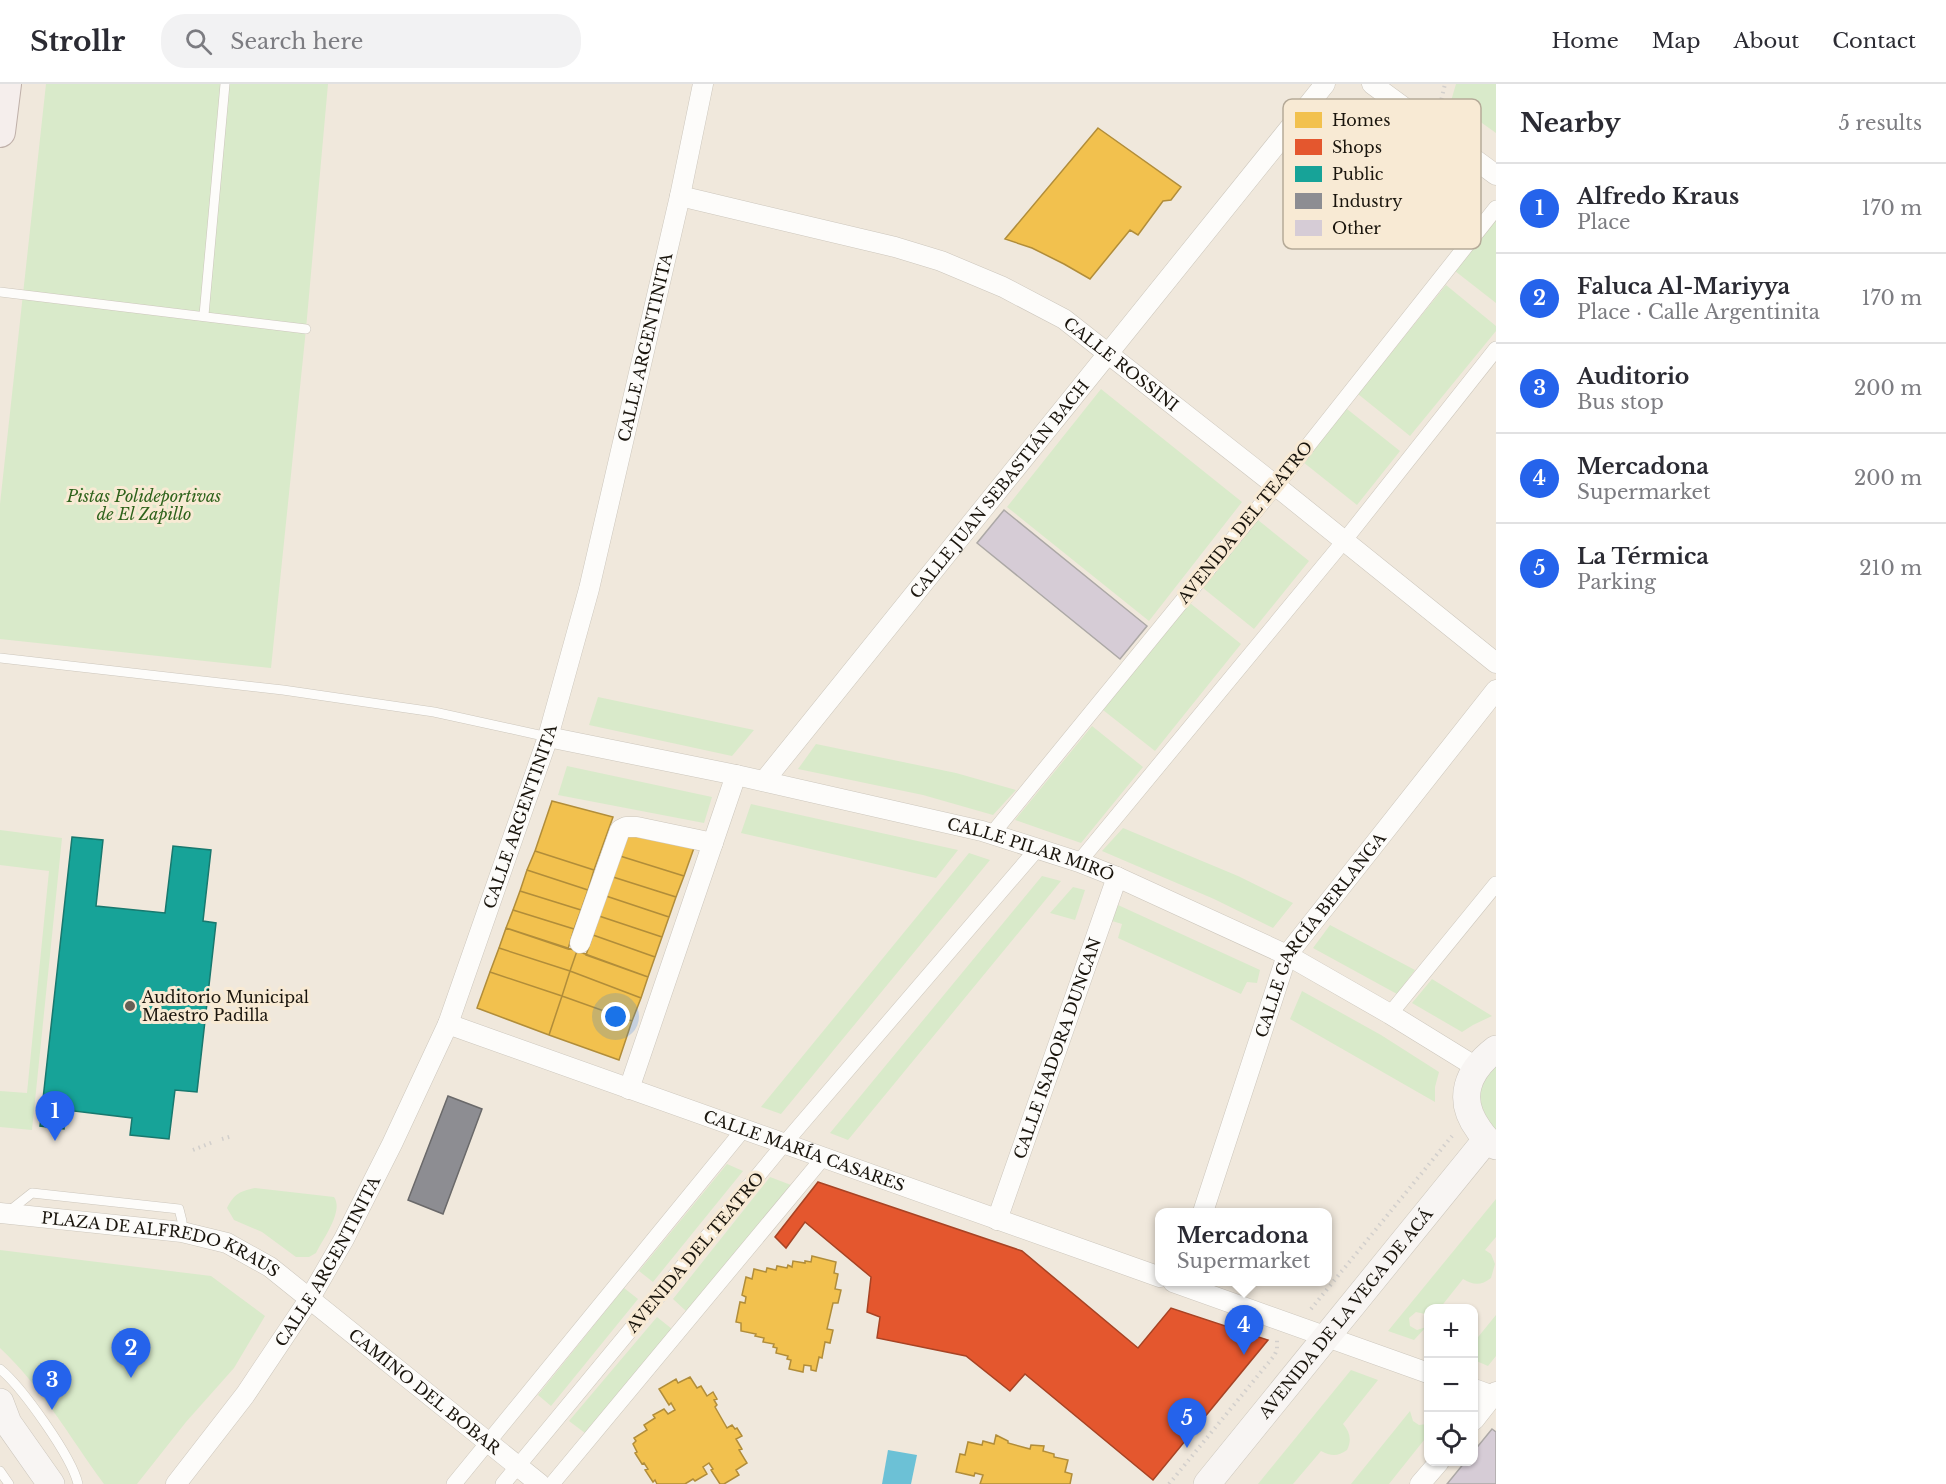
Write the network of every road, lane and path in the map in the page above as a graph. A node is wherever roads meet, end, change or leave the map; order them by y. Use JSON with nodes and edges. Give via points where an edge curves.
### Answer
{"nodes":[{"id":1,"x":6,"y":84,"type":"edge"},
{"id":2,"x":225,"y":84,"type":"edge"},
{"id":3,"x":704,"y":84,"type":"edge"},
{"id":4,"x":1325,"y":84,"type":"edge"},
{"id":5,"x":1372,"y":84,"type":"edge"},
{"id":6,"x":1445,"y":84,"type":"edge"},
{"id":7,"x":1313,"y":99,"type":"edge"},
{"id":8,"x":1392,"y":99,"type":"edge"},
{"id":9,"x":1441,"y":99,"type":"edge"},
{"id":10,"x":0,"y":132,"type":"edge"},
{"id":11,"x":1283,"y":136,"type":"edge"},
{"id":12,"x":1481,"y":164,"type":"edge"},
{"id":13,"x":1496,"y":175,"type":"edge"},
{"id":14,"x":680,"y":196,"type":"junction"},
{"id":15,"x":1496,"y":208,"type":"edge"},
{"id":16,"x":1481,"y":227,"type":"edge"},
{"id":17,"x":1463,"y":249,"type":"edge"},
{"id":18,"x":0,"y":292,"type":"edge"},
{"id":19,"x":204,"y":315,"type":"junction"},
{"id":20,"x":306,"y":329,"type":"dead end"},
{"id":21,"x":1496,"y":350,"type":"edge"},
{"id":22,"x":1107,"y":354,"type":"junction"},
{"id":23,"x":1275,"y":486,"type":"junction"},
{"id":24,"x":1344,"y":541,"type":"junction"},
{"id":25,"x":0,"y":658,"type":"edge"},
{"id":26,"x":1496,"y":663,"type":"edge"},
{"id":27,"x":1496,"y":690,"type":"edge"},
{"id":28,"x":548,"y":737,"type":"junction"},
{"id":29,"x":736,"y":775,"type":"junction"},
{"id":30,"x":764,"y":782,"type":"junction"},
{"id":31,"x":992,"y":834,"type":"junction"},
{"id":32,"x":713,"y":843,"type":"junction"},
{"id":33,"x":1038,"y":848,"type":"junction"},
{"id":34,"x":1079,"y":862,"type":"junction"},
{"id":35,"x":1118,"y":877,"type":"junction"},
{"id":36,"x":1496,"y":884,"type":"edge"},
{"id":37,"x":580,"y":943,"type":"dead end"},
{"id":38,"x":1287,"y":955,"type":"junction"},
{"id":39,"x":1390,"y":1014,"type":"junction"},
{"id":40,"x":447,"y":1024,"type":"junction"},
{"id":41,"x":1496,"y":1049,"type":"edge"},
{"id":42,"x":1476,"y":1067,"type":"junction"},
{"id":43,"x":629,"y":1089,"type":"junction"},
{"id":44,"x":743,"y":1130,"type":"junction"},
{"id":45,"x":232,"y":1136,"type":"dead end"},
{"id":46,"x":1452,"y":1138,"type":"dead end"},
{"id":47,"x":222,"y":1139,"type":"dead end"},
{"id":48,"x":213,"y":1142,"type":"dead end"},
{"id":49,"x":1491,"y":1143,"type":"edge"},
{"id":50,"x":784,"y":1144,"type":"junction"},
{"id":51,"x":193,"y":1150,"type":"dead end"},
{"id":52,"x":823,"y":1158,"type":"junction"},
{"id":53,"x":1204,"y":1208,"type":"edge"},
{"id":54,"x":3,"y":1213,"type":"edge"},
{"id":55,"x":997,"y":1220,"type":"junction"},
{"id":56,"x":1155,"y":1275,"type":"edge"},
{"id":57,"x":1332,"y":1284,"type":"edge"},
{"id":58,"x":1189,"y":1286,"type":"edge"},
{"id":59,"x":1330,"y":1286,"type":"edge"},
{"id":60,"x":310,"y":1298,"type":"junction"},
{"id":61,"x":1312,"y":1308,"type":"dead end"},
{"id":62,"x":1328,"y":1337,"type":"junction"},
{"id":63,"x":1277,"y":1350,"type":"dead end"},
{"id":64,"x":0,"y":1369,"type":"edge"},
{"id":65,"x":1424,"y":1372,"type":"edge"},
{"id":66,"x":1478,"y":1390,"type":"edge"},
{"id":67,"x":1495,"y":1395,"type":"edge"},
{"id":68,"x":1478,"y":1414,"type":"edge"},
{"id":69,"x":3,"y":1415,"type":"edge"},
{"id":70,"x":489,"y":1443,"type":"junction"},
{"id":71,"x":518,"y":1466,"type":"junction"},
{"id":72,"x":1435,"y":1466,"type":"edge"},
{"id":73,"x":0,"y":1471,"type":"edge"},
{"id":74,"x":9,"y":1484,"type":"edge"},
{"id":75,"x":51,"y":1484,"type":"edge"},
{"id":76,"x":78,"y":1484,"type":"edge"},
{"id":77,"x":176,"y":1484,"type":"edge"},
{"id":78,"x":454,"y":1484,"type":"edge"},
{"id":79,"x":503,"y":1484,"type":"edge"},
{"id":80,"x":540,"y":1484,"type":"edge"},
{"id":81,"x":552,"y":1484,"type":"edge"},
{"id":82,"x":1169,"y":1484,"type":"edge"},
{"id":83,"x":1207,"y":1484,"type":"edge"},
{"id":84,"x":1420,"y":1484,"type":"edge"}],
"edges":[{"from":1,"to":10,"type":"main road"},
{"from":2,"to":19,"type":"lane"},
{"from":3,"to":14,"type":"street","name":"CALLE ARGENTINITA"},
{"from":4,"to":7,"type":"street","name":"CALLE JUAN SEBASTIÁN BACH"},
{"from":5,"to":8,"type":"street"},
{"from":6,"to":9,"type":"path"},
{"from":11,"to":22,"type":"street","name":"CALLE JUAN SEBASTIÁN BACH"},
{"from":12,"to":13,"type":"street"},
{"from":14,"to":22,"type":"street","name":"CALLE ROSSINI","via":[[941,261],[1064,319]]},
{"from":14,"to":28,"type":"street","name":"CALLE ARGENTINITA","via":[[589,589]]},
{"from":15,"to":16,"type":"street","name":"AVENIDA DEL TEATRO"},
{"from":17,"to":23,"type":"street","name":"AVENIDA DEL TEATRO"},
{"from":18,"to":19,"type":"lane"},
{"from":19,"to":20,"type":"lane"},
{"from":21,"to":24,"type":"street"},
{"from":22,"to":23,"type":"street","name":"CALLE ROSSINI"},
{"from":22,"to":30,"type":"street","name":"CALLE JUAN SEBASTIÁN BACH"},
{"from":23,"to":24,"type":"street","name":"CALLE ROSSINI"},
{"from":23,"to":31,"type":"street","name":"AVENIDA DEL TEATRO"},
{"from":24,"to":26,"type":"street","name":"CALLE ROSSINI"},
{"from":24,"to":34,"type":"street"},
{"from":25,"to":28,"type":"lane","via":[[283,690],[434,712]]},
{"from":27,"to":38,"type":"street","name":"CALLE GARCÍA BERLANGA"},
{"from":28,"to":29,"type":"street","name":"CALLE PILAR MIRÓ"},
{"from":28,"to":40,"type":"street","name":"CALLE ARGENTINITA"},
{"from":29,"to":30,"type":"street","name":"CALLE PILAR MIRÓ"},
{"from":29,"to":32,"type":"street"},
{"from":30,"to":31,"type":"street","name":"CALLE PILAR MIRÓ"},
{"from":31,"to":33,"type":"street","name":"CALLE PILAR MIRÓ"},
{"from":32,"to":37,"type":"street","via":[[638,827],[620,830]]},
{"from":32,"to":43,"type":"street"},
{"from":33,"to":34,"type":"street","name":"CALLE PILAR MIRÓ"},
{"from":33,"to":50,"type":"street","name":"AVENIDA DEL TEATRO"},
{"from":34,"to":35,"type":"street","name":"CALLE PILAR MIRÓ"},
{"from":35,"to":38,"type":"street","name":"CALLE PILAR MIRÓ"},
{"from":35,"to":55,"type":"street","name":"CALLE ISADORA DUNCAN"},
{"from":36,"to":39,"type":"street"},
{"from":38,"to":39,"type":"street","name":"CALLE PILAR MIRÓ"},
{"from":38,"to":53,"type":"street","name":"CALLE GARCÍA BERLANGA"},
{"from":39,"to":42,"type":"street","name":"CALLE PILAR MIRÓ"},
{"from":40,"to":43,"type":"street","name":"CALLE MARÍA CASARES"},
{"from":40,"to":60,"type":"street","name":"CALLE ARGENTINITA","via":[[392,1144]]},
{"from":41,"to":42,"type":"main road"},
{"from":42,"to":49,"type":"main road","via":[[1466,1095],[1467,1107],[1473,1122]]},
{"from":43,"to":44,"type":"street","name":"CALLE MARÍA CASARES"},
{"from":44,"to":50,"type":"street","name":"CALLE MARÍA CASARES"},
{"from":44,"to":70,"type":"street"},
{"from":45,"to":47,"type":"path"},
{"from":46,"to":57,"type":"path"},
{"from":48,"to":51,"type":"path"},
{"from":49,"to":62,"type":"main road","name":"AVENIDA DE LA VEGA DE ACÁ"},
{"from":50,"to":52,"type":"street","name":"CALLE MARÍA CASARES"},
{"from":50,"to":71,"type":"street","name":"AVENIDA DEL TEATRO"},
{"from":52,"to":55,"type":"street","name":"CALLE MARÍA CASARES"},
{"from":52,"to":81,"type":"street"},
{"from":54,"to":60,"type":"street","name":"PLAZA DE ALFREDO KRAUS","via":[[182,1232],[227,1243],[270,1267]]},
{"from":55,"to":56,"type":"street","name":"CALLE MARÍA CASARES"},
{"from":58,"to":62,"type":"street"},
{"from":59,"to":61,"type":"path"},
{"from":60,"to":70,"type":"street","name":"CAMINO DEL BOBAR"},
{"from":60,"to":77,"type":"street","name":"CALLE ARGENTINITA","via":[[245,1395]]},
{"from":62,"to":65,"type":"street"},
{"from":62,"to":83,"type":"main road","name":"AVENIDA DE LA VEGA DE ACÁ"},
{"from":63,"to":82,"type":"path"},
{"from":64,"to":76,"type":"lane","via":[[17,1386],[58,1445]]},
{"from":66,"to":67,"type":"street"},
{"from":67,"to":68,"type":"street"},
{"from":69,"to":75,"type":"main road"},
{"from":70,"to":71,"type":"street","name":"CAMINO DEL BOBAR"},
{"from":70,"to":78,"type":"street"},
{"from":71,"to":79,"type":"street","name":"AVENIDA DEL TEATRO"},
{"from":71,"to":80,"type":"street","name":"CAMINO DEL BOBAR"},
{"from":72,"to":84,"type":"street"},
{"from":73,"to":74,"type":"lane"}]}
